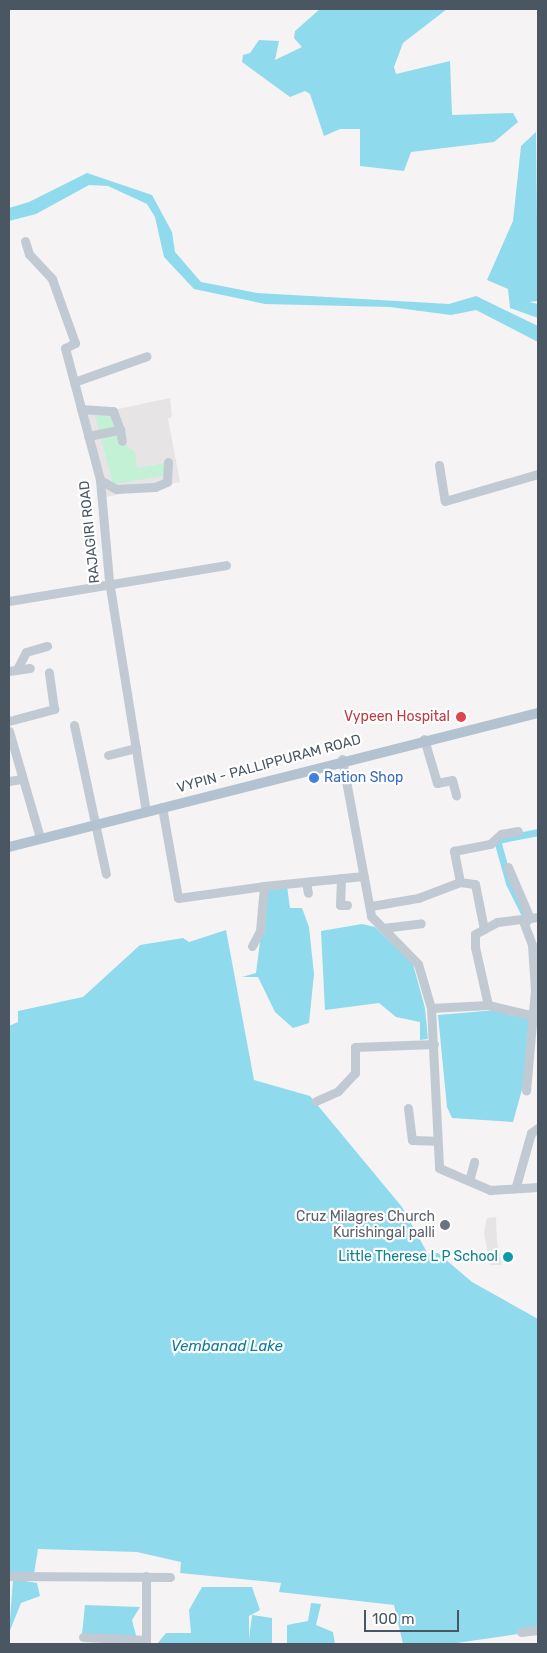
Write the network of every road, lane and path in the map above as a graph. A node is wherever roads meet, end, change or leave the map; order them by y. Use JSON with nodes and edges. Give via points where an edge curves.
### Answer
{"nodes":[{"id":1,"x":25,"y":241,"type":"dead end"},
{"id":2,"x":147,"y":356,"type":"dead end"},
{"id":3,"x":74,"y":382,"type":"junction"},
{"id":4,"x":81,"y":410,"type":"junction"},
{"id":5,"x":120,"y":430,"type":"junction"},
{"id":6,"x":88,"y":436,"type":"junction"},
{"id":7,"x":122,"y":442,"type":"dead end"},
{"id":8,"x":168,"y":462,"type":"dead end"},
{"id":9,"x":439,"y":465,"type":"dead end"},
{"id":10,"x":538,"y":474,"type":"edge"},
{"id":11,"x":100,"y":480,"type":"junction"},
{"id":12,"x":226,"y":564,"type":"dead end"},
{"id":13,"x":109,"y":581,"type":"junction"},
{"id":14,"x":9,"y":601,"type":"edge"},
{"id":15,"x":47,"y":646,"type":"dead end"},
{"id":16,"x":30,"y":668,"type":"dead end"},
{"id":17,"x":13,"y":670,"type":"edge"},
{"id":18,"x":49,"y":672,"type":"dead end"},
{"id":19,"x":538,"y":713,"type":"edge"},
{"id":20,"x":9,"y":721,"type":"edge"},
{"id":21,"x":74,"y":725,"type":"dead end"},
{"id":22,"x":9,"y":731,"type":"edge"},
{"id":23,"x":424,"y":739,"type":"junction"},
{"id":24,"x":136,"y":748,"type":"junction"},
{"id":25,"x":108,"y":755,"type":"dead end"},
{"id":26,"x":342,"y":759,"type":"junction"},
{"id":27,"x":21,"y":778,"type":"junction"},
{"id":28,"x":9,"y":782,"type":"edge"},
{"id":29,"x":456,"y":795,"type":"dead end"},
{"id":30,"x":162,"y":807,"type":"junction"},
{"id":31,"x":146,"y":811,"type":"junction"},
{"id":32,"x":96,"y":828,"type":"junction"},
{"id":33,"x":518,"y":831,"type":"dead end"},
{"id":34,"x":40,"y":838,"type":"junction"},
{"id":35,"x":9,"y":847,"type":"edge"},
{"id":36,"x":508,"y":867,"type":"dead end"},
{"id":37,"x":106,"y":874,"type":"dead end"},
{"id":38,"x":364,"y":876,"type":"junction"},
{"id":39,"x":341,"y":878,"type":"junction"},
{"id":40,"x":306,"y":882,"type":"junction"},
{"id":41,"x":460,"y":882,"type":"junction"},
{"id":42,"x":264,"y":886,"type":"junction"},
{"id":43,"x":308,"y":893,"type":"dead end"},
{"id":44,"x":348,"y":905,"type":"dead end"},
{"id":45,"x":371,"y":906,"type":"junction"},
{"id":46,"x":530,"y":918,"type":"edge"},
{"id":47,"x":421,"y":924,"type":"dead end"},
{"id":48,"x":383,"y":928,"type":"junction"},
{"id":49,"x":484,"y":930,"type":"junction"},
{"id":50,"x":252,"y":946,"type":"dead end"},
{"id":51,"x":536,"y":968,"type":"edge"},
{"id":52,"x":488,"y":1005,"type":"junction"},
{"id":53,"x":431,"y":1008,"type":"junction"},
{"id":54,"x":535,"y":1020,"type":"junction"},
{"id":55,"x":434,"y":1044,"type":"junction"},
{"id":56,"x":526,"y":1091,"type":"dead end"},
{"id":57,"x":316,"y":1101,"type":"dead end"},
{"id":58,"x":408,"y":1108,"type":"dead end"},
{"id":59,"x":538,"y":1128,"type":"edge"},
{"id":60,"x":436,"y":1141,"type":"junction"},
{"id":61,"x":474,"y":1162,"type":"dead end"},
{"id":62,"x":469,"y":1181,"type":"junction"},
{"id":63,"x":516,"y":1186,"type":"junction"},
{"id":64,"x":538,"y":1187,"type":"edge"},
{"id":65,"x":9,"y":1576,"type":"edge"},
{"id":66,"x":146,"y":1576,"type":"junction"},
{"id":67,"x":170,"y":1577,"type":"dead end"},
{"id":68,"x":538,"y":1630,"type":"edge"},
{"id":69,"x":521,"y":1632,"type":"dead end"},
{"id":70,"x":83,"y":1637,"type":"dead end"},
{"id":71,"x":146,"y":1642,"type":"edge"}],
"edges":[{"from":1,"to":3,"type":"street","name":"RAJAGIRI ROAD","via":[[29,254],[52,279],[67,317],[75,344],[65,348]]},
{"from":2,"to":3,"type":"street","via":[[130,366]]},
{"from":3,"to":4,"type":"street","name":"RAJAGIRI ROAD"},
{"from":4,"to":5,"type":"street","via":[[114,411]]},
{"from":4,"to":6,"type":"street","name":"RAJAGIRI ROAD"},
{"from":5,"to":6,"type":"street"},
{"from":5,"to":7,"type":"street"},
{"from":6,"to":11,"type":"street","name":"RAJAGIRI ROAD"},
{"from":8,"to":11,"type":"street","via":[[167,482],[155,487],[116,489]]},
{"from":9,"to":10,"type":"street","via":[[445,501]]},
{"from":11,"to":13,"type":"street","name":"RAJAGIRI ROAD"},
{"from":12,"to":13,"type":"street"},
{"from":13,"to":14,"type":"street"},
{"from":13,"to":24,"type":"street","name":"RAJAGIRI ROAD"},
{"from":15,"to":17,"type":"street","via":[[26,652]]},
{"from":16,"to":17,"type":"street"},
{"from":18,"to":20,"type":"street","via":[[54,709]]},
{"from":19,"to":23,"type":"main road","name":"VYPIN - PALLIPPURAM ROAD"},
{"from":21,"to":32,"type":"street"},
{"from":22,"to":27,"type":"street"},
{"from":23,"to":26,"type":"main road","name":"VYPIN - PALLIPPURAM ROAD"},
{"from":23,"to":29,"type":"street","via":[[437,783],[452,780]]},
{"from":24,"to":25,"type":"street"},
{"from":24,"to":31,"type":"street","name":"RAJAGIRI ROAD"},
{"from":26,"to":30,"type":"main road","name":"VYPIN - PALLIPPURAM ROAD"},
{"from":26,"to":38,"type":"street"},
{"from":27,"to":28,"type":"street"},
{"from":27,"to":34,"type":"street"},
{"from":30,"to":31,"type":"main road","name":"VYPIN - PALLIPPURAM ROAD"},
{"from":30,"to":42,"type":"street","via":[[178,898]]},
{"from":31,"to":32,"type":"main road","name":"VYPIN - PALLIPPURAM ROAD"},
{"from":32,"to":34,"type":"main road","name":"VYPIN - PALLIPPURAM ROAD"},
{"from":32,"to":37,"type":"street"},
{"from":33,"to":41,"type":"street","via":[[501,834],[490,844],[454,851]]},
{"from":34,"to":35,"type":"main road","name":"VYPIN - PALLIPPURAM ROAD"},
{"from":36,"to":46,"type":"street"},
{"from":38,"to":39,"type":"street"},
{"from":38,"to":45,"type":"street"},
{"from":39,"to":40,"type":"street"},
{"from":39,"to":44,"type":"street","via":[[340,905]]},
{"from":40,"to":42,"type":"street"},
{"from":40,"to":43,"type":"street"},
{"from":41,"to":45,"type":"street","via":[[418,898]]},
{"from":41,"to":49,"type":"street","via":[[475,884]]},
{"from":42,"to":50,"type":"street","via":[[260,931]]},
{"from":45,"to":48,"type":"street","via":[[371,916]]},
{"from":46,"to":49,"type":"street","via":[[497,922]]},
{"from":46,"to":51,"type":"street"},
{"from":47,"to":48,"type":"street"},
{"from":48,"to":53,"type":"street","via":[[418,964]]},
{"from":49,"to":52,"type":"street","via":[[475,934],[475,948]]},
{"from":51,"to":54,"type":"street"},
{"from":52,"to":53,"type":"street"},
{"from":52,"to":54,"type":"street"},
{"from":53,"to":55,"type":"street"},
{"from":54,"to":56,"type":"street"},
{"from":55,"to":57,"type":"street","via":[[355,1047],[355,1073],[338,1091]]},
{"from":55,"to":60,"type":"street"},
{"from":58,"to":60,"type":"street","via":[[412,1140]]},
{"from":59,"to":63,"type":"street","via":[[531,1133]]},
{"from":60,"to":62,"type":"street","via":[[439,1168]]},
{"from":61,"to":62,"type":"street"},
{"from":62,"to":63,"type":"street","via":[[490,1190]]},
{"from":63,"to":64,"type":"street"},
{"from":65,"to":66,"type":"street"},
{"from":66,"to":67,"type":"street"},
{"from":66,"to":71,"type":"street"},
{"from":68,"to":69,"type":"street"},
{"from":70,"to":71,"type":"street"}]}
